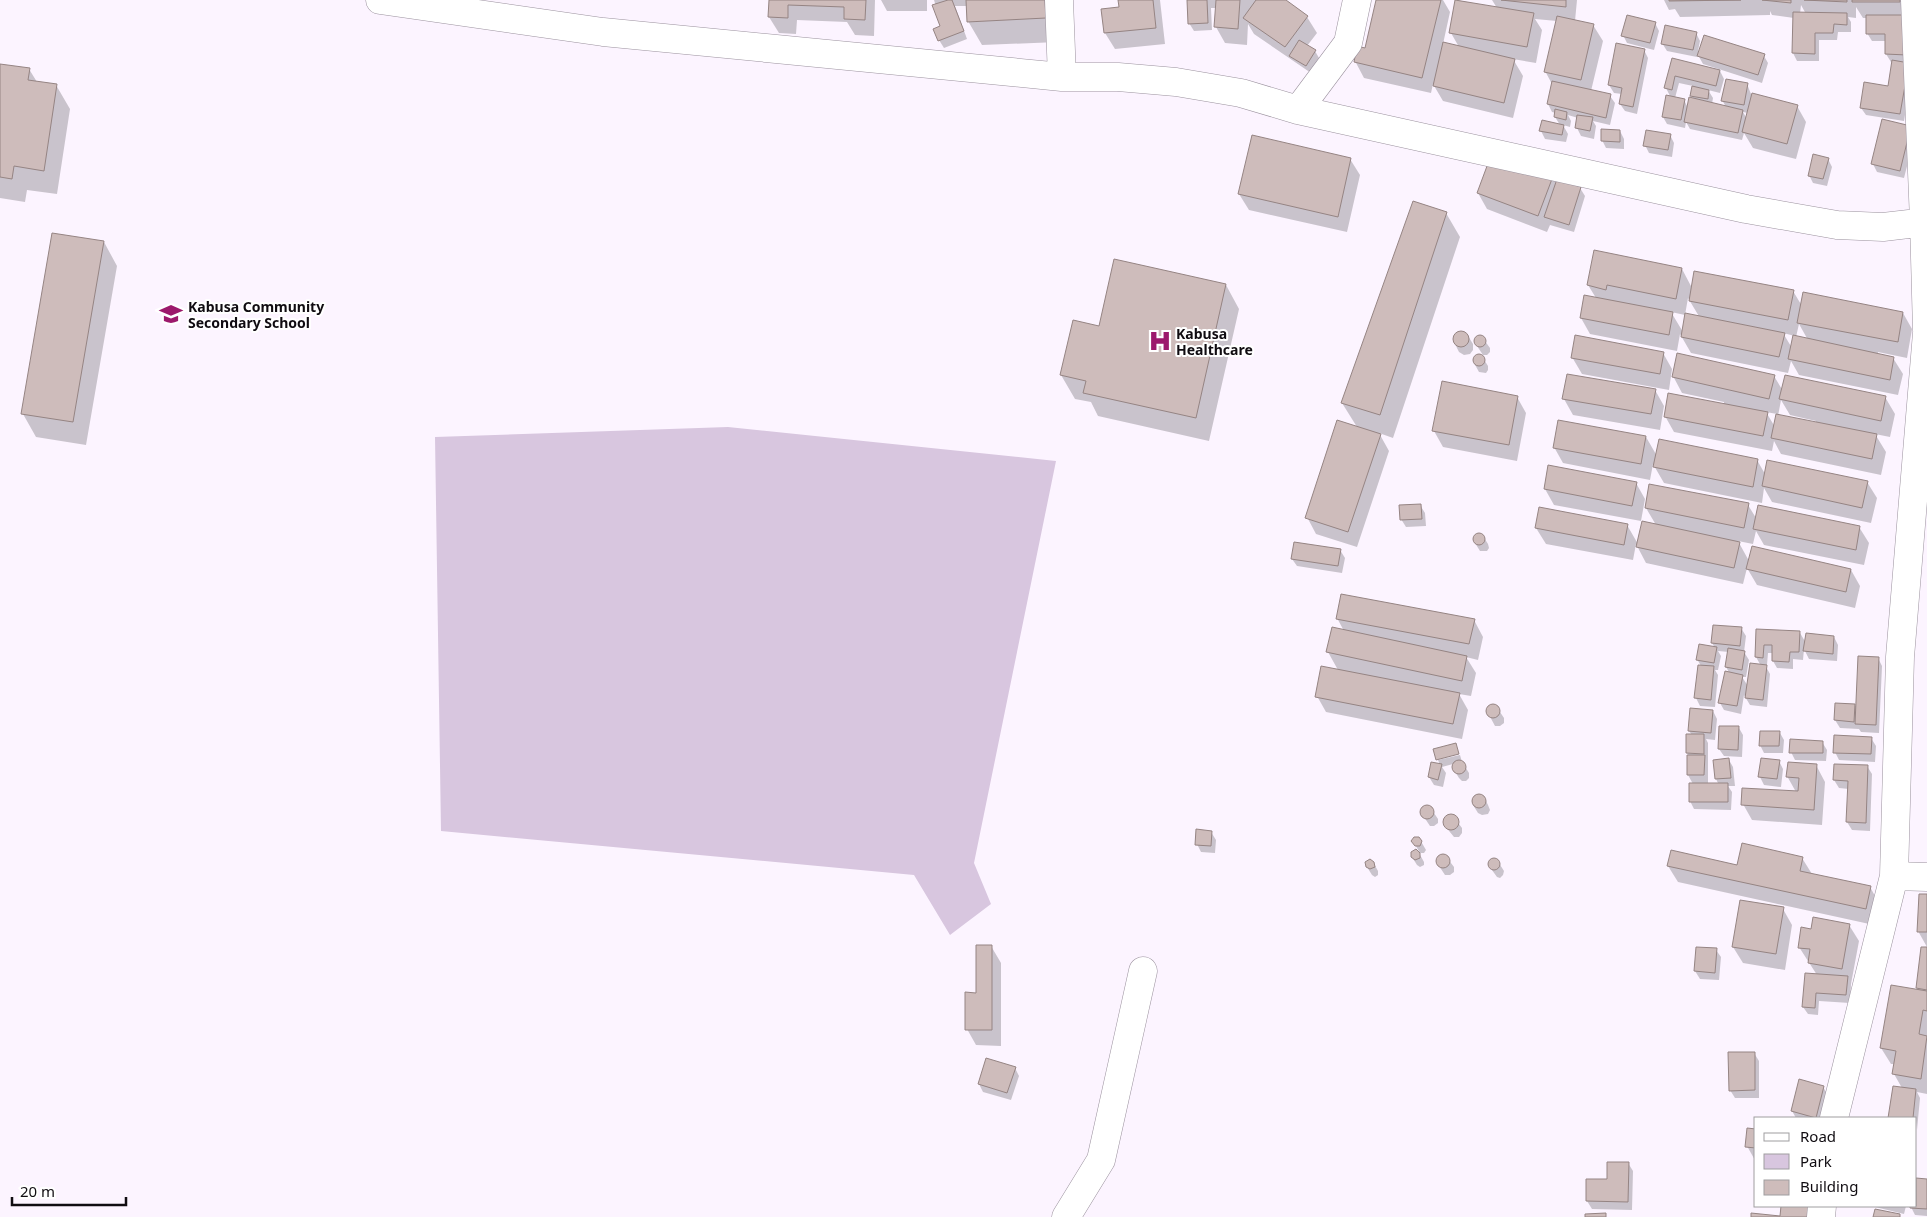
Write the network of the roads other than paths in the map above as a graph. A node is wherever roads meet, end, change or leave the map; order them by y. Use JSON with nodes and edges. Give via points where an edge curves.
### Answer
{"nodes":[{"id":1,"x":380,"y":0,"type":"edge"},
{"id":2,"x":1059,"y":0,"type":"edge"},
{"id":3,"x":1357,"y":0,"type":"edge"},
{"id":4,"x":1915,"y":0,"type":"edge"},
{"id":5,"x":1062,"y":78,"type":"junction"},
{"id":6,"x":1298,"y":110,"type":"junction"},
{"id":7,"x":1926,"y":222,"type":"edge"},
{"id":8,"x":1927,"y":332,"type":"edge"},
{"id":9,"x":1894,"y":876,"type":"junction"},
{"id":10,"x":1927,"y":877,"type":"edge"},
{"id":11,"x":1143,"y":971,"type":"dead end"},
{"id":12,"x":1834,"y":1117,"type":"edge"},
{"id":13,"x":1066,"y":1217,"type":"edge"}],
"edges":[{"from":1,"to":5,"type":"street","via":[[603,32]]},
{"from":2,"to":5,"type":"street"},
{"from":3,"to":6,"type":"street","via":[[1348,43]]},
{"from":4,"to":7,"type":"street"},
{"from":5,"to":6,"type":"street","via":[[1118,76],[1176,82],[1241,93]]},
{"from":6,"to":7,"type":"street","via":[[1746,210],[1837,225],[1883,227]]},
{"from":7,"to":8,"type":"street"},
{"from":8,"to":9,"type":"street","via":[[1900,657]]},
{"from":9,"to":10,"type":"street"},
{"from":9,"to":12,"type":"street"},
{"from":11,"to":13,"type":"street","via":[[1101,1160]]}]}
